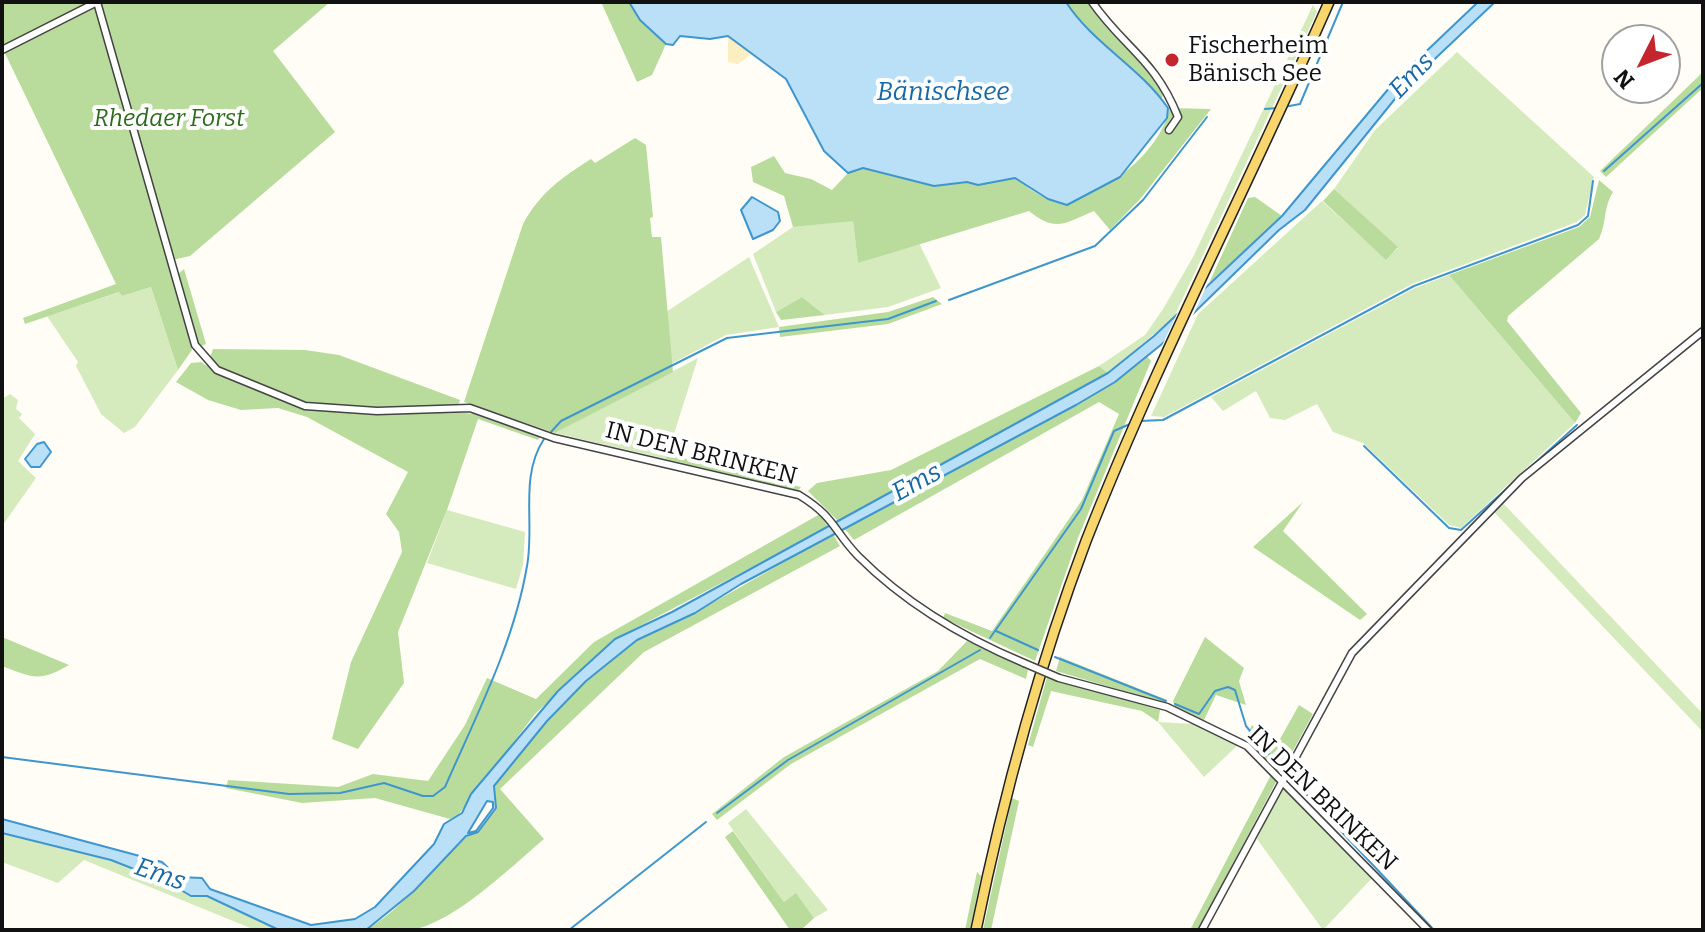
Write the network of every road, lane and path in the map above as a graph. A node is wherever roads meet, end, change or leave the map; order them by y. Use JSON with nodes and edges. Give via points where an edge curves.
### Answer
{"nodes":[{"id":1,"x":97,"y":2,"type":"edge"},
{"id":2,"x":1092,"y":2,"type":"edge"},
{"id":3,"x":1329,"y":2,"type":"edge"},
{"id":4,"x":2,"y":50,"type":"edge"},
{"id":5,"x":1169,"y":130,"type":"dead end"},
{"id":6,"x":1703,"y":331,"type":"edge"},
{"id":7,"x":1282,"y":779,"type":"junction"},
{"id":8,"x":976,"y":930,"type":"edge"},
{"id":9,"x":1202,"y":930,"type":"edge"},
{"id":10,"x":1428,"y":930,"type":"edge"}],
"edges":[{"from":1,"to":4,"type":"street"},
{"from":1,"to":7,"type":"street","name":"IN DEN BRINKEN","bridge":true,"via":[[195,345],[217,370],[305,406],[377,411],[470,408],[554,438],[799,495],[833,520],[857,555],[928,614],[963,635],[1059,678],[1167,707],[1236,738]]},
{"from":2,"to":5,"type":"street","via":[[1166,85],[1178,117]]},
{"from":3,"to":8,"type":"main road","via":[[1086,542],[1013,766]]},
{"from":6,"to":7,"type":"street","via":[[1522,478],[1356,648]]},
{"from":7,"to":9,"type":"street"},
{"from":7,"to":10,"type":"street","name":"IN DEN BRINKEN"}]}
